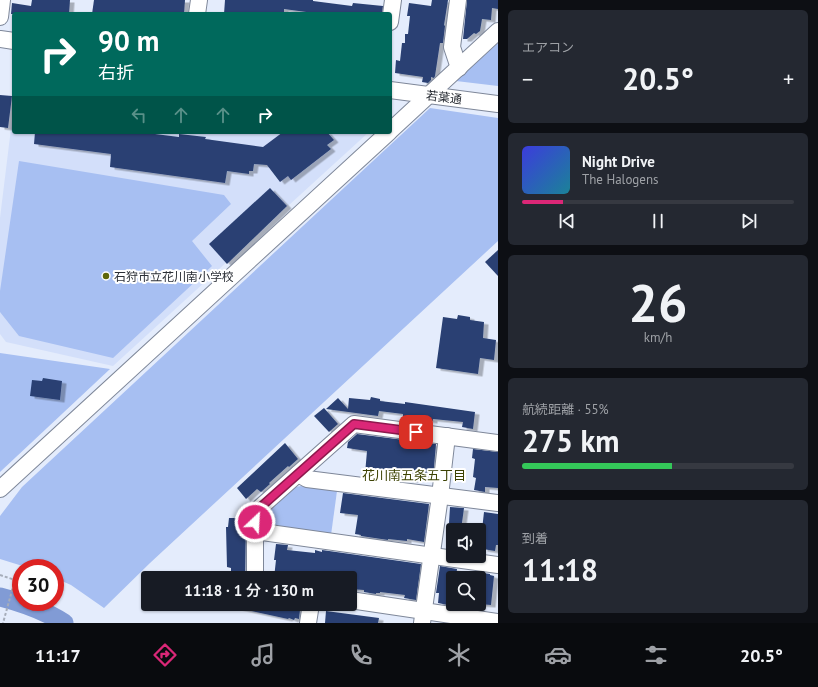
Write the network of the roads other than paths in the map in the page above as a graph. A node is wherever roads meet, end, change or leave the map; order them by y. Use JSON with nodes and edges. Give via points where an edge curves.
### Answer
{"nodes":[{"id":1,"x":2,"y":0,"type":"edge"},
{"id":2,"x":199,"y":0,"type":"edge"},
{"id":3,"x":393,"y":0,"type":"edge"},
{"id":4,"x":458,"y":0,"type":"edge"},
{"id":5,"x":197,"y":12,"type":"edge"},
{"id":6,"x":391,"y":12,"type":"edge"},
{"id":7,"x":0,"y":17,"type":"edge"},
{"id":8,"x":498,"y":32,"type":"edge"},
{"id":9,"x":0,"y":39,"type":"edge"},
{"id":10,"x":12,"y":41,"type":"edge"},
{"id":11,"x":459,"y":68,"type":"junction"},
{"id":12,"x":392,"y":90,"type":"edge"},
{"id":13,"x":429,"y":95,"type":"junction"},
{"id":14,"x":498,"y":104,"type":"edge"},
{"id":15,"x":392,"y":130,"type":"edge"},
{"id":16,"x":388,"y":134,"type":"edge"},
{"id":17,"x":447,"y":436,"type":"junction"},
{"id":18,"x":498,"y":443,"type":"edge"},
{"id":19,"x":298,"y":474,"type":"junction"},
{"id":20,"x":0,"y":489,"type":"edge"},
{"id":21,"x":440,"y":496,"type":"junction"},
{"id":22,"x":498,"y":503,"type":"edge"},
{"id":23,"x":255,"y":531,"type":"junction"},
{"id":24,"x":432,"y":556,"type":"junction"},
{"id":25,"x":498,"y":565,"type":"edge"},
{"id":26,"x":255,"y":571,"type":"edge"},
{"id":27,"x":357,"y":602,"type":"edge"},
{"id":28,"x":310,"y":611,"type":"edge"},
{"id":29,"x":423,"y":617,"type":"edge"},
{"id":30,"x":498,"y":622,"type":"edge"},
{"id":31,"x":308,"y":623,"type":"edge"}],
"edges":[{"from":1,"to":7,"type":"street"},
{"from":2,"to":5,"type":"street"},
{"from":3,"to":6,"type":"street"},
{"from":4,"to":11,"type":"street","via":[[452,47]]},
{"from":8,"to":11,"type":"street"},
{"from":9,"to":10,"type":"street"},
{"from":11,"to":13,"type":"street"},
{"from":12,"to":13,"type":"street","name":"若葉通"},
{"from":13,"to":14,"type":"street","name":"若葉通"},
{"from":13,"to":15,"type":"street"},
{"from":16,"to":20,"type":"street"},
{"from":17,"to":18,"type":"street"},
{"from":17,"to":19,"type":"street","via":[[354,424]]},
{"from":17,"to":21,"type":"street"},
{"from":19,"to":21,"type":"street","via":[[307,479]]},
{"from":19,"to":23,"type":"street","via":[[255,512]]},
{"from":21,"to":22,"type":"street"},
{"from":21,"to":24,"type":"street"},
{"from":23,"to":24,"type":"street"},
{"from":23,"to":26,"type":"street"},
{"from":24,"to":25,"type":"street"},
{"from":24,"to":29,"type":"street"},
{"from":27,"to":29,"type":"street"},
{"from":28,"to":31,"type":"street"},
{"from":29,"to":30,"type":"street"}]}
